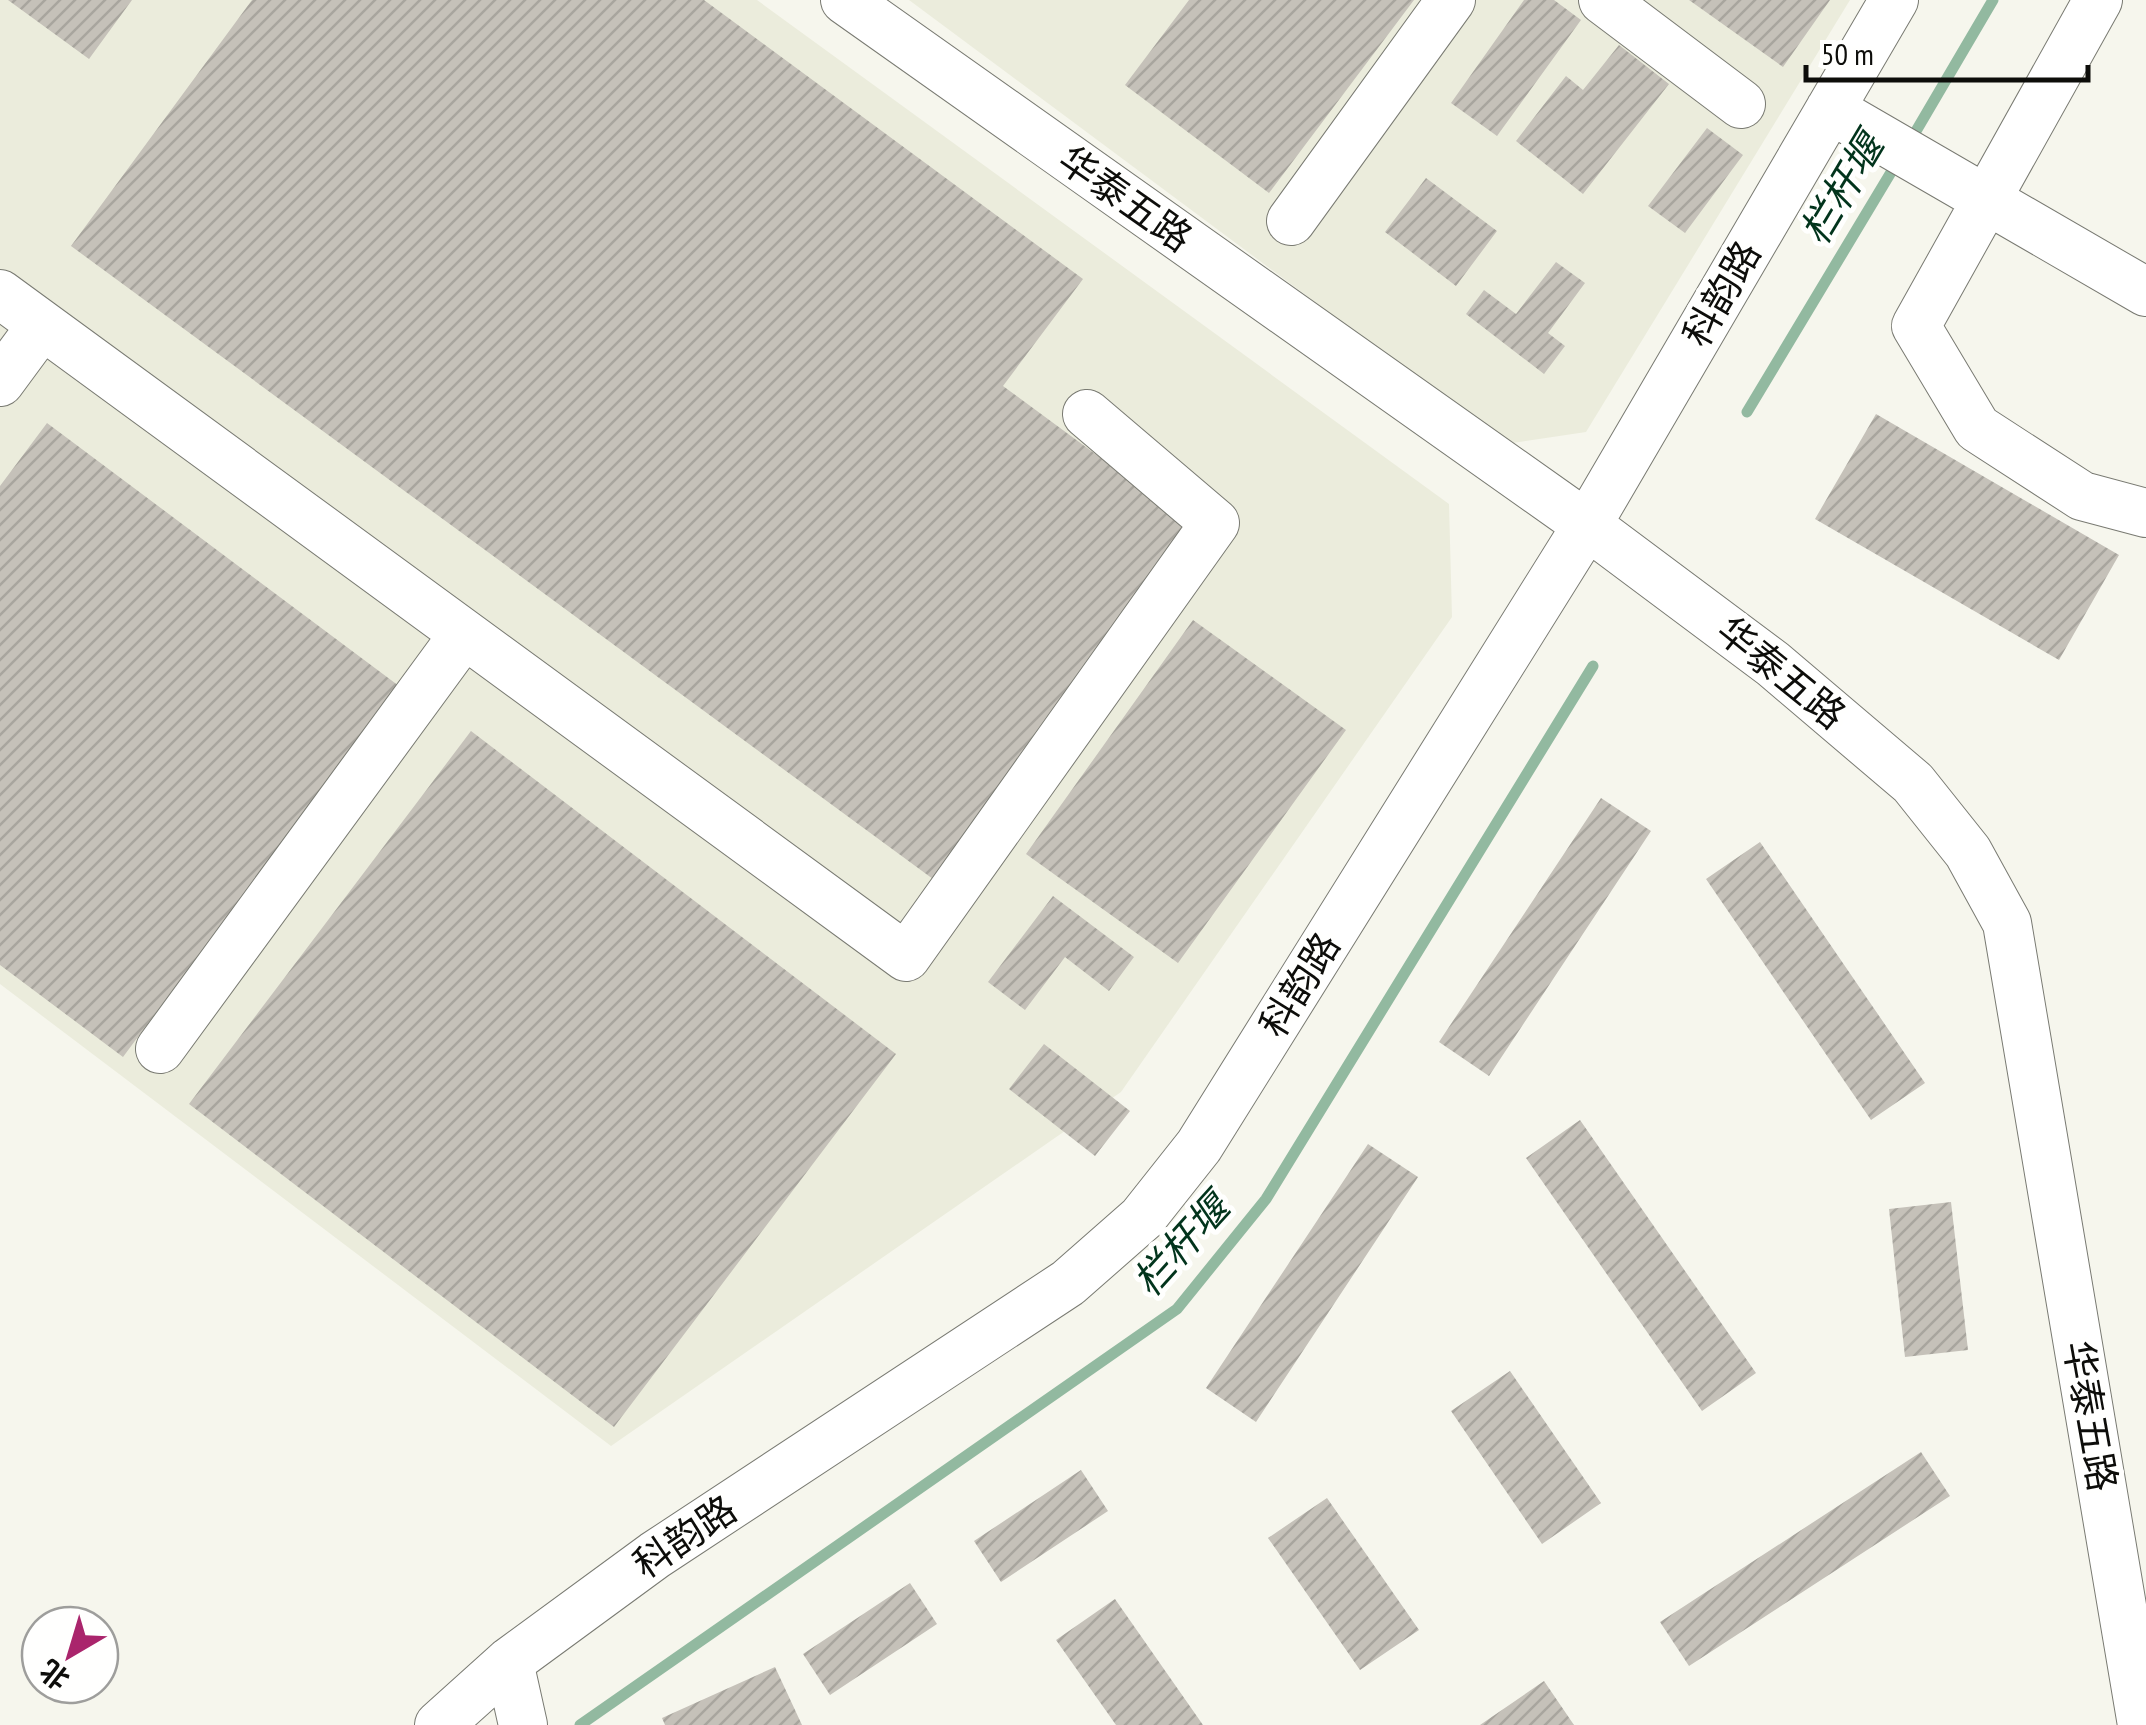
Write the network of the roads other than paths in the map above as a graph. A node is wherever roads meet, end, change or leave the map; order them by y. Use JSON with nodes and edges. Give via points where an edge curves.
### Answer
{"nodes":[{"id":1,"x":844,"y":0,"type":"edge"},
{"id":2,"x":1450,"y":0,"type":"edge"},
{"id":3,"x":1603,"y":0,"type":"edge"},
{"id":4,"x":1894,"y":0,"type":"edge"},
{"id":5,"x":2098,"y":0,"type":"edge"},
{"id":6,"x":1740,"y":104,"type":"dead end"},
{"id":7,"x":1830,"y":109,"type":"junction"},
{"id":8,"x":1987,"y":198,"type":"junction"},
{"id":9,"x":1290,"y":220,"type":"dead end"},
{"id":10,"x":2146,"y":292,"type":"edge"},
{"id":11,"x":0,"y":294,"type":"edge"},
{"id":12,"x":42,"y":325,"type":"junction"},
{"id":13,"x":0,"y":382,"type":"edge"},
{"id":14,"x":1087,"y":414,"type":"dead end"},
{"id":15,"x":2146,"y":513,"type":"edge"},
{"id":16,"x":1587,"y":525,"type":"junction"},
{"id":17,"x":464,"y":634,"type":"junction"},
{"id":18,"x":160,"y":1050,"type":"dead end"},
{"id":19,"x":516,"y":1697,"type":"edge"},
{"id":20,"x":440,"y":1725,"type":"edge"},
{"id":21,"x":2142,"y":1725,"type":"edge"}],
"edges":[{"from":1,"to":16,"type":"street","name":"华泰五路"},
{"from":2,"to":9,"type":"street"},
{"from":3,"to":6,"type":"street"},
{"from":4,"to":7,"type":"street","name":"科韵路"},
{"from":5,"to":8,"type":"street"},
{"from":7,"to":8,"type":"street"},
{"from":7,"to":16,"type":"street","name":"科韵路"},
{"from":8,"to":10,"type":"street"},
{"from":8,"to":15,"type":"street","via":[[1916,326],[1977,428],[2082,496]]},
{"from":11,"to":12,"type":"street"},
{"from":12,"to":13,"type":"street"},
{"from":12,"to":17,"type":"street"},
{"from":14,"to":17,"type":"street","via":[[1215,524],[906,957]]},
{"from":16,"to":19,"type":"street","name":"科韵路","via":[[1199,1146],[1142,1218],[1068,1282],[655,1555]]},
{"from":16,"to":21,"type":"street","name":"华泰五路","via":[[1774,664],[1913,783],[1968,852],[2007,923]]},
{"from":17,"to":18,"type":"street"},
{"from":19,"to":20,"type":"street","name":"科韵路"}]}
